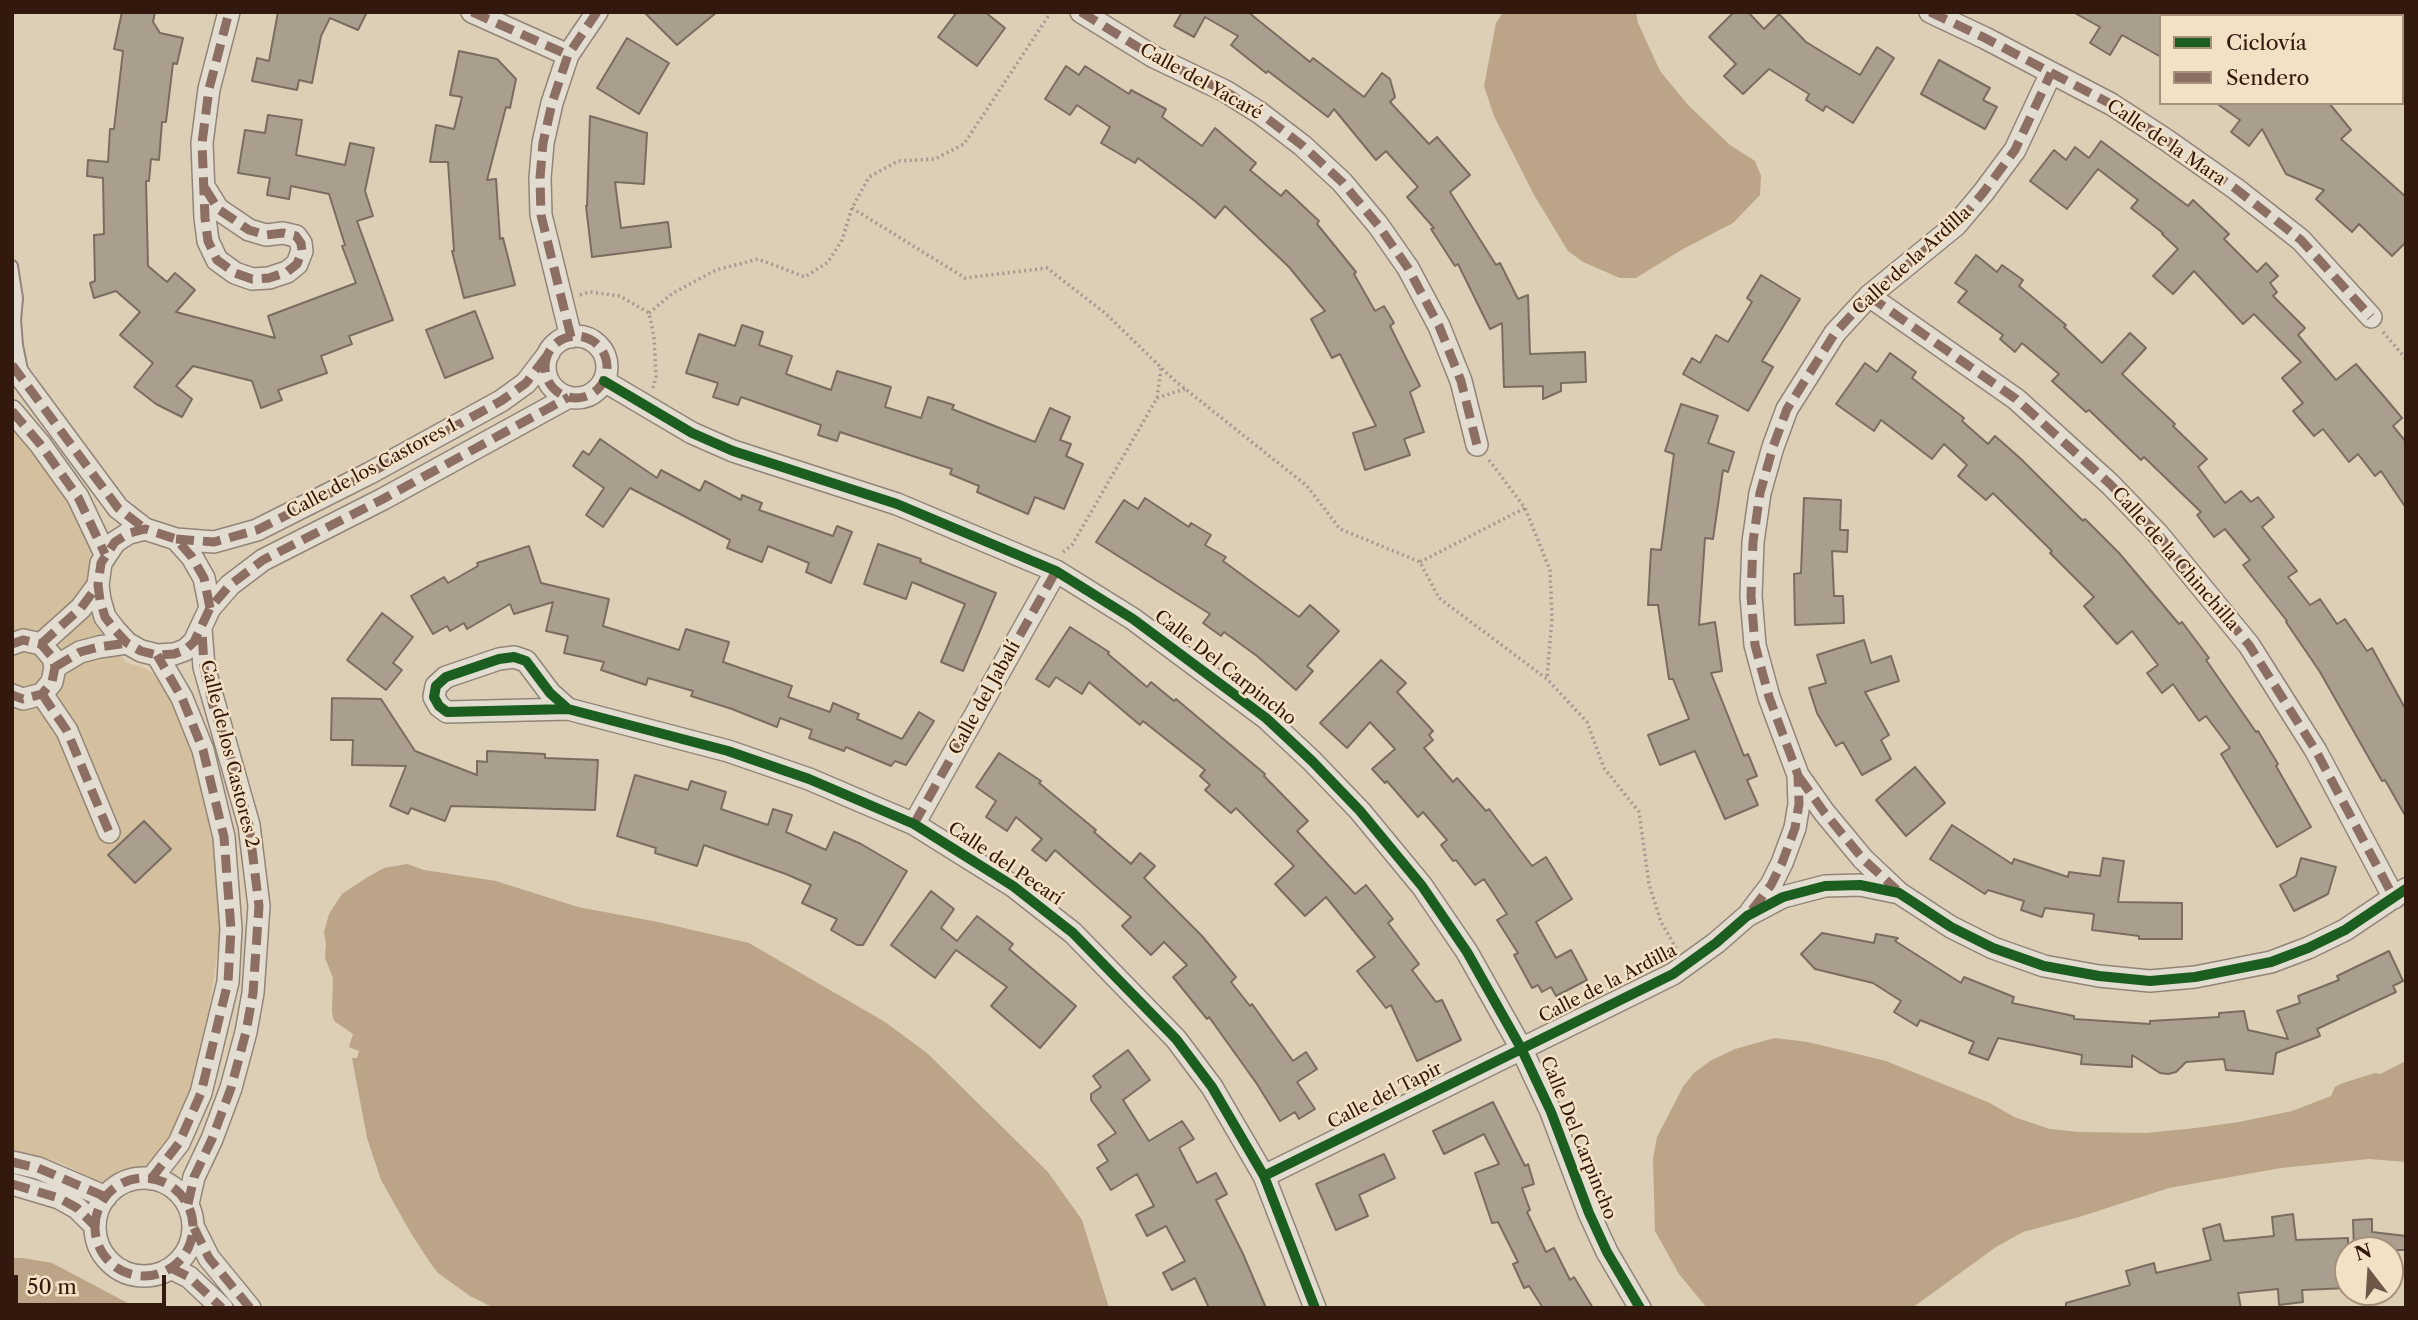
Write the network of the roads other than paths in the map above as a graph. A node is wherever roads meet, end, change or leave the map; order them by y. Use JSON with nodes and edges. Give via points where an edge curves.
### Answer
{"nodes":[{"id":1,"x":229,"y":12,"type":"edge"},
{"id":2,"x":472,"y":12,"type":"edge"},
{"id":3,"x":597,"y":12,"type":"edge"},
{"id":4,"x":1081,"y":12,"type":"edge"},
{"id":5,"x":1930,"y":12,"type":"edge"},
{"id":6,"x":568,"y":55,"type":"junction"},
{"id":7,"x":2051,"y":73,"type":"junction"},
{"id":8,"x":205,"y":188,"type":"junction"},
{"id":9,"x":12,"y":265,"type":"edge"},
{"id":10,"x":1870,"y":296,"type":"junction"},
{"id":11,"x":2371,"y":317,"type":"road end"},
{"id":12,"x":571,"y":337,"type":"junction"},
{"id":13,"x":549,"y":353,"type":"junction"},
{"id":14,"x":18,"y":373,"type":"edge"},
{"id":15,"x":604,"y":382,"type":"junction"},
{"id":16,"x":569,"y":397,"type":"junction"},
{"id":17,"x":15,"y":415,"type":"edge"},
{"id":18,"x":1477,"y":445,"type":"road end"},
{"id":19,"x":145,"y":529,"type":"junction"},
{"id":20,"x":176,"y":539,"type":"junction"},
{"id":21,"x":105,"y":554,"type":"junction"},
{"id":22,"x":1050,"y":568,"type":"junction"},
{"id":23,"x":98,"y":585,"type":"junction"},
{"id":24,"x":210,"y":608,"type":"junction"},
{"id":25,"x":201,"y":629,"type":"junction"},
{"id":26,"x":127,"y":643,"type":"junction"},
{"id":27,"x":12,"y":644,"type":"edge"},
{"id":28,"x":41,"y":644,"type":"junction"},
{"id":29,"x":157,"y":655,"type":"junction"},
{"id":30,"x":55,"y":667,"type":"junction"},
{"id":31,"x":42,"y":694,"type":"junction"},
{"id":32,"x":12,"y":695,"type":"edge"},
{"id":33,"x":568,"y":709,"type":"junction"},
{"id":34,"x":1798,"y":775,"type":"junction"},
{"id":35,"x":914,"y":824,"type":"junction"},
{"id":36,"x":109,"y":832,"type":"dead end"},
{"id":37,"x":1899,"y":893,"type":"junction"},
{"id":38,"x":2400,"y":893,"type":"edge"},
{"id":39,"x":1747,"y":916,"type":"junction"},
{"id":40,"x":1521,"y":1048,"type":"junction"},
{"id":41,"x":12,"y":1163,"type":"edge"},
{"id":42,"x":1264,"y":1176,"type":"junction"},
{"id":43,"x":151,"y":1179,"type":"junction"},
{"id":44,"x":12,"y":1184,"type":"edge"},
{"id":45,"x":106,"y":1197,"type":"junction"},
{"id":46,"x":188,"y":1204,"type":"junction"},
{"id":47,"x":95,"y":1226,"type":"junction"},
{"id":48,"x":194,"y":1228,"type":"junction"},
{"id":49,"x":171,"y":1268,"type":"junction"},
{"id":50,"x":222,"y":1308,"type":"edge"},
{"id":51,"x":250,"y":1308,"type":"edge"},
{"id":52,"x":1315,"y":1308,"type":"edge"},
{"id":53,"x":1640,"y":1308,"type":"edge"}],
"edges":[{"from":1,"to":8,"type":"street","via":[[209,89],[202,143]]},
{"from":2,"to":6,"type":"street"},
{"from":3,"to":6,"type":"street"},
{"from":4,"to":18,"type":"street","name":"Calle del Yacaré","via":[[1260,113],[1342,182],[1408,268],[1439,326],[1461,381]]},
{"from":5,"to":7,"type":"street","name":"Calle de la Mara"},
{"from":6,"to":12,"type":"street","via":[[552,103],[540,178],[541,215]]},
{"from":7,"to":10,"type":"street","name":"Calle de la Ardilla","via":[[2015,150],[1983,193],[1956,225]]},
{"from":7,"to":11,"type":"street","name":"Calle de la Mara","via":[[2111,104],[2235,189],[2301,240]]},
{"from":8,"to":8,"type":"street","via":[[208,241],[217,260],[252,279],[269,278],[297,264],[302,251],[296,236],[248,230],[218,209]]},
{"from":9,"to":14,"type":"lane","via":[[18,298]]},
{"from":10,"to":34,"type":"street","name":"Calle de la Ardilla","via":[[1835,333],[1787,409],[1760,493],[1751,596],[1755,645]]},
{"from":10,"to":38,"type":"street","name":"Calle de la Chinchilla","via":[[2016,399],[2158,534],[2249,645]]},
{"from":12,"to":13,"type":"street"},
{"from":12,"to":15,"type":"street","via":[[581,336],[598,345],[607,362]]},
{"from":13,"to":16,"type":"street","via":[[548,380]]},
{"from":13,"to":20,"type":"street","name":"Calle de los Castores 1","via":[[526,383],[501,401],[257,530],[214,542]]},
{"from":14,"to":19,"type":"street","via":[[118,508]]},
{"from":15,"to":16,"type":"street","via":[[589,395]]},
{"from":15,"to":22,"type":"street","name":"Calle Del Carpincho","via":[[733,451],[897,504]]},
{"from":16,"to":24,"type":"street","name":"Calle de los Castores 1","via":[[263,560],[230,585]]},
{"from":17,"to":21,"type":"street","via":[[78,497]]},
{"from":19,"to":20,"type":"street"},
{"from":19,"to":21,"type":"street","via":[[129,533]]},
{"from":20,"to":24,"type":"street","via":[[204,578]]},
{"from":21,"to":23,"type":"street"},
{"from":22,"to":35,"type":"street","name":"Calle del Jabalí"},
{"from":22,"to":40,"type":"street","name":"Calle Del Carpincho","via":[[1198,665],[1312,761],[1422,886],[1467,952]]},
{"from":23,"to":26,"type":"street","via":[[105,617]]},
{"from":23,"to":28,"type":"street","via":[[81,608]]},
{"from":24,"to":25,"type":"street"},
{"from":25,"to":29,"type":"street","via":[[185,650]]},
{"from":25,"to":46,"type":"street","name":"Calle de los Castores 2","via":[[204,667],[249,825],[259,906],[246,1032],[231,1088],[194,1177]]},
{"from":26,"to":29,"type":"street"},
{"from":26,"to":30,"type":"street","via":[[80,652]]},
{"from":27,"to":28,"type":"street","via":[[23,640]]},
{"from":28,"to":30,"type":"street"},
{"from":29,"to":43,"type":"street","name":"Calle de los Castores 2","via":[[203,750],[224,837],[231,929],[228,982],[201,1093],[179,1143]]},
{"from":30,"to":31,"type":"street","via":[[52,682]]},
{"from":31,"to":32,"type":"street","via":[[23,699]]},
{"from":31,"to":36,"type":"street","via":[[67,731]]},
{"from":33,"to":33,"type":"street","name":"Calle del Pecarí","via":[[526,661],[514,657],[446,677],[436,686],[434,697],[447,712]]},
{"from":33,"to":35,"type":"street","name":"Calle del Pecarí","via":[[727,751],[809,779]]},
{"from":34,"to":37,"type":"street","name":"Calle de la Ardilla","via":[[1863,859]]},
{"from":34,"to":39,"type":"street","name":"Calle de la Ardilla","via":[[1795,828],[1771,885]]},
{"from":35,"to":42,"type":"street","name":"Calle del Pecarí","via":[[1013,886],[1073,933],[1176,1039],[1212,1087]]},
{"from":37,"to":38,"type":"street","name":"Calle de la Ardilla","via":[[1951,927],[2044,966],[2150,981],[2195,978],[2271,962],[2345,930]]},
{"from":37,"to":39,"type":"street","name":"Calle de la Ardilla","via":[[1825,886],[1783,897]]},
{"from":39,"to":40,"type":"street","name":"Calle de la Ardilla","via":[[1672,974]]},
{"from":40,"to":42,"type":"street","name":"Calle del Tapir"},
{"from":40,"to":53,"type":"street","name":"Calle Del Carpincho","via":[[1589,1213]]},
{"from":41,"to":45,"type":"street","via":[[38,1168]]},
{"from":42,"to":52,"type":"street","name":"Calle del Pecarí"},
{"from":43,"to":45,"type":"street","via":[[118,1186]]},
{"from":43,"to":46,"type":"street","via":[[172,1188]]},
{"from":44,"to":47,"type":"street","via":[[59,1198]]},
{"from":45,"to":47,"type":"street"},
{"from":46,"to":48,"type":"street"},
{"from":47,"to":49,"type":"street","via":[[97,1241],[114,1266],[142,1276]]},
{"from":48,"to":49,"type":"street","via":[[183,1258]]},
{"from":48,"to":51,"type":"street","via":[[209,1258]]},
{"from":49,"to":50,"type":"street","via":[[189,1277]]}]}
